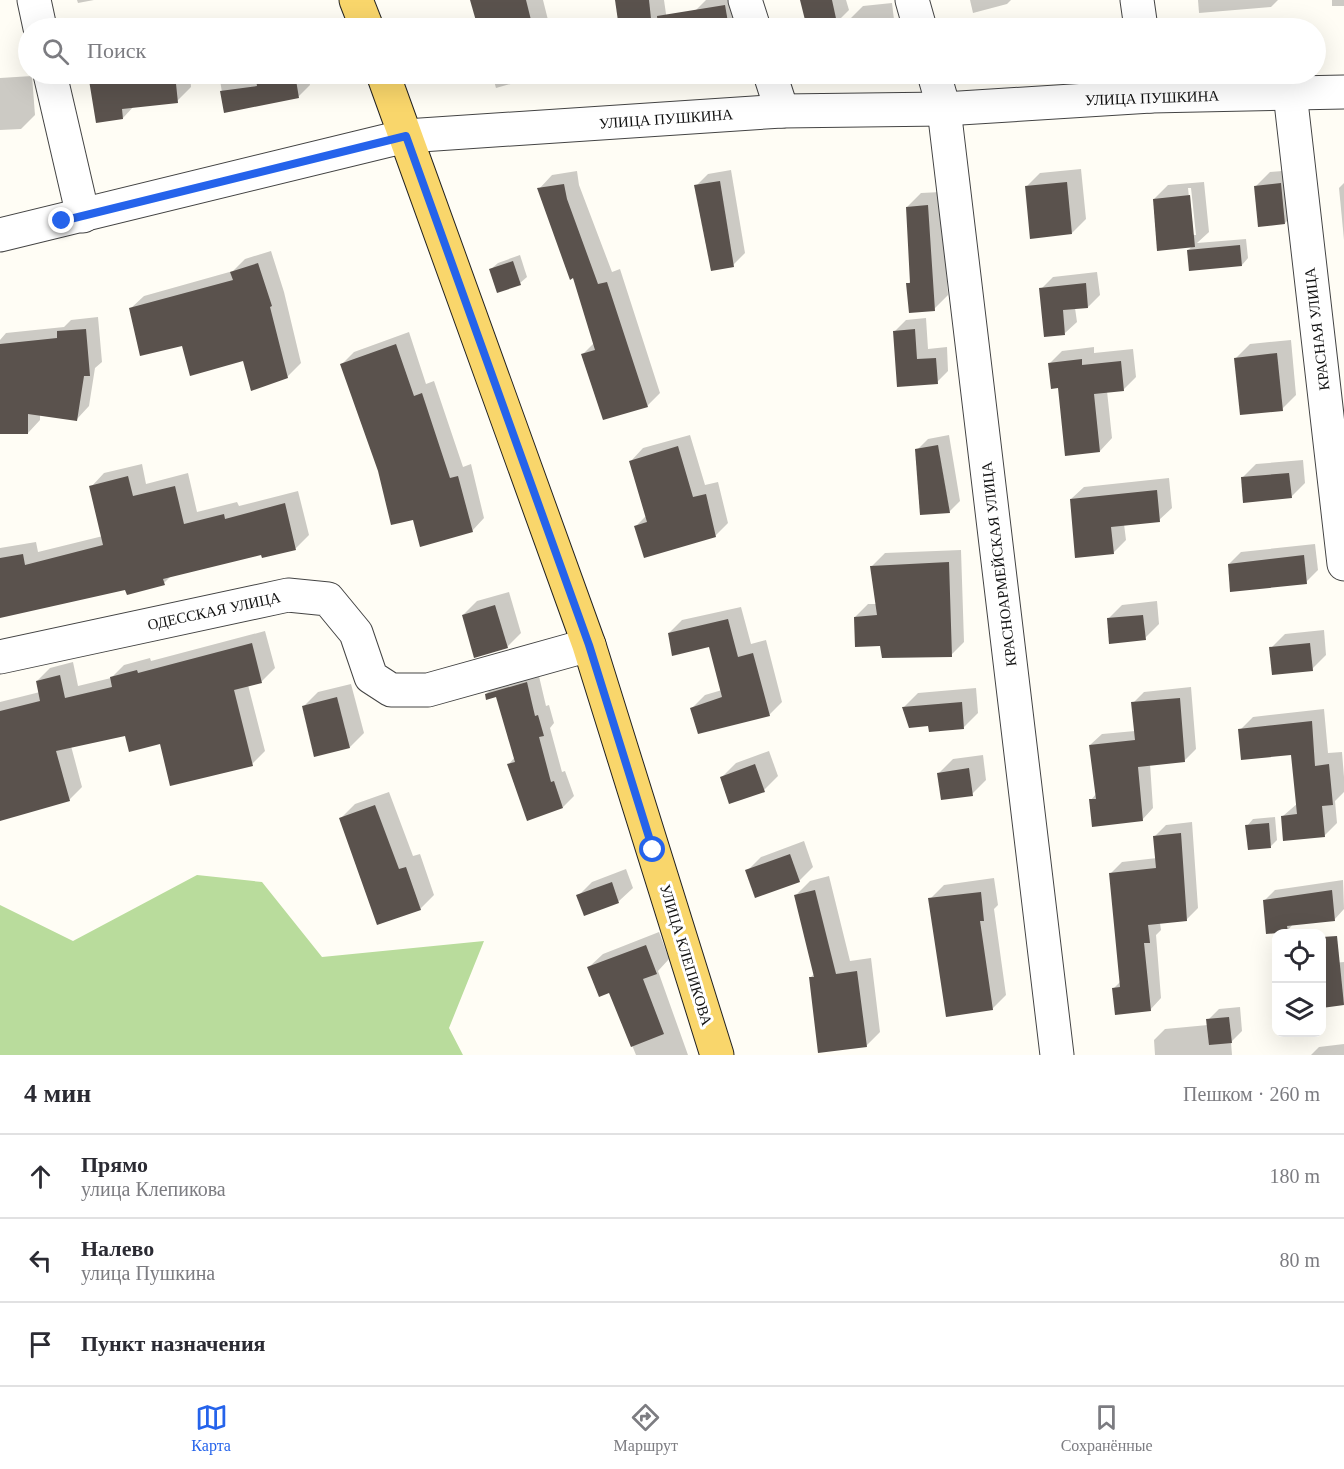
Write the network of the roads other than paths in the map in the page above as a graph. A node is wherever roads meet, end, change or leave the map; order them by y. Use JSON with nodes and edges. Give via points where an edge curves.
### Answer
{"nodes":[{"id":1,"x":34,"y":0,"type":"edge"},
{"id":2,"x":356,"y":0,"type":"edge"},
{"id":3,"x":744,"y":0,"type":"edge"},
{"id":4,"x":912,"y":0,"type":"edge"},
{"id":5,"x":1137,"y":0,"type":"edge"},
{"id":6,"x":38,"y":18,"type":"edge"},
{"id":7,"x":363,"y":18,"type":"edge"},
{"id":8,"x":750,"y":18,"type":"edge"},
{"id":9,"x":917,"y":18,"type":"edge"},
{"id":10,"x":1140,"y":18,"type":"edge"},
{"id":11,"x":52,"y":84,"type":"edge"},
{"id":12,"x":387,"y":84,"type":"edge"},
{"id":13,"x":773,"y":84,"type":"edge"},
{"id":14,"x":937,"y":84,"type":"edge"},
{"id":15,"x":1149,"y":85,"type":"edge"},
{"id":16,"x":1344,"y":92,"type":"edge"},
{"id":17,"x":1290,"y":93,"type":"junction"},
{"id":18,"x":944,"y":109,"type":"junction"},
{"id":19,"x":782,"y":111,"type":"junction"},
{"id":20,"x":406,"y":136,"type":"junction"},
{"id":21,"x":83,"y":216,"type":"junction"},
{"id":22,"x":0,"y":235,"type":"edge"},
{"id":23,"x":1344,"y":564,"type":"edge"},
{"id":24,"x":589,"y":645,"type":"junction"},
{"id":25,"x":0,"y":657,"type":"edge"},
{"id":26,"x":717,"y":1055,"type":"edge"},
{"id":27,"x":1057,"y":1055,"type":"edge"}],
"edges":[{"from":1,"to":6,"type":"street"},
{"from":2,"to":7,"type":"main road"},
{"from":3,"to":8,"type":"street"},
{"from":4,"to":9,"type":"street"},
{"from":5,"to":10,"type":"street"},
{"from":11,"to":21,"type":"street"},
{"from":12,"to":20,"type":"main road","name":"УЛИЦА КЛЕПИКОВА"},
{"from":13,"to":19,"type":"street"},
{"from":14,"to":18,"type":"street","name":"КРАСНОАРМЕЙСКАЯ УЛИЦА"},
{"from":15,"to":17,"type":"street","name":"УЛИЦА ПУШКИНА"},
{"from":15,"to":18,"type":"street","name":"УЛИЦА ПУШКИНА"},
{"from":16,"to":17,"type":"street","name":"УЛИЦА ПУШКИНА"},
{"from":17,"to":23,"type":"street","name":"КРАСНАЯ УЛИЦА"},
{"from":18,"to":19,"type":"street","name":"УЛИЦА ПУШКИНА"},
{"from":18,"to":27,"type":"street","name":"КРАСНОАРМЕЙСКАЯ УЛИЦА"},
{"from":19,"to":20,"type":"street","name":"УЛИЦА ПУШКИНА"},
{"from":20,"to":21,"type":"street","name":"УЛИЦА ПУШКИНА"},
{"from":20,"to":24,"type":"main road","name":"УЛИЦА КЛЕПИКОВА"},
{"from":21,"to":22,"type":"street","name":"УЛИЦА ПУШКИНА"},
{"from":24,"to":25,"type":"street","name":"ОДЕССКАЯ УЛИЦА","via":[[429,690],[391,690],[371,677],[356,633],[328,600],[288,595]]},
{"from":24,"to":26,"type":"main road","name":"УЛИЦА КЛЕПИКОВА"}]}
